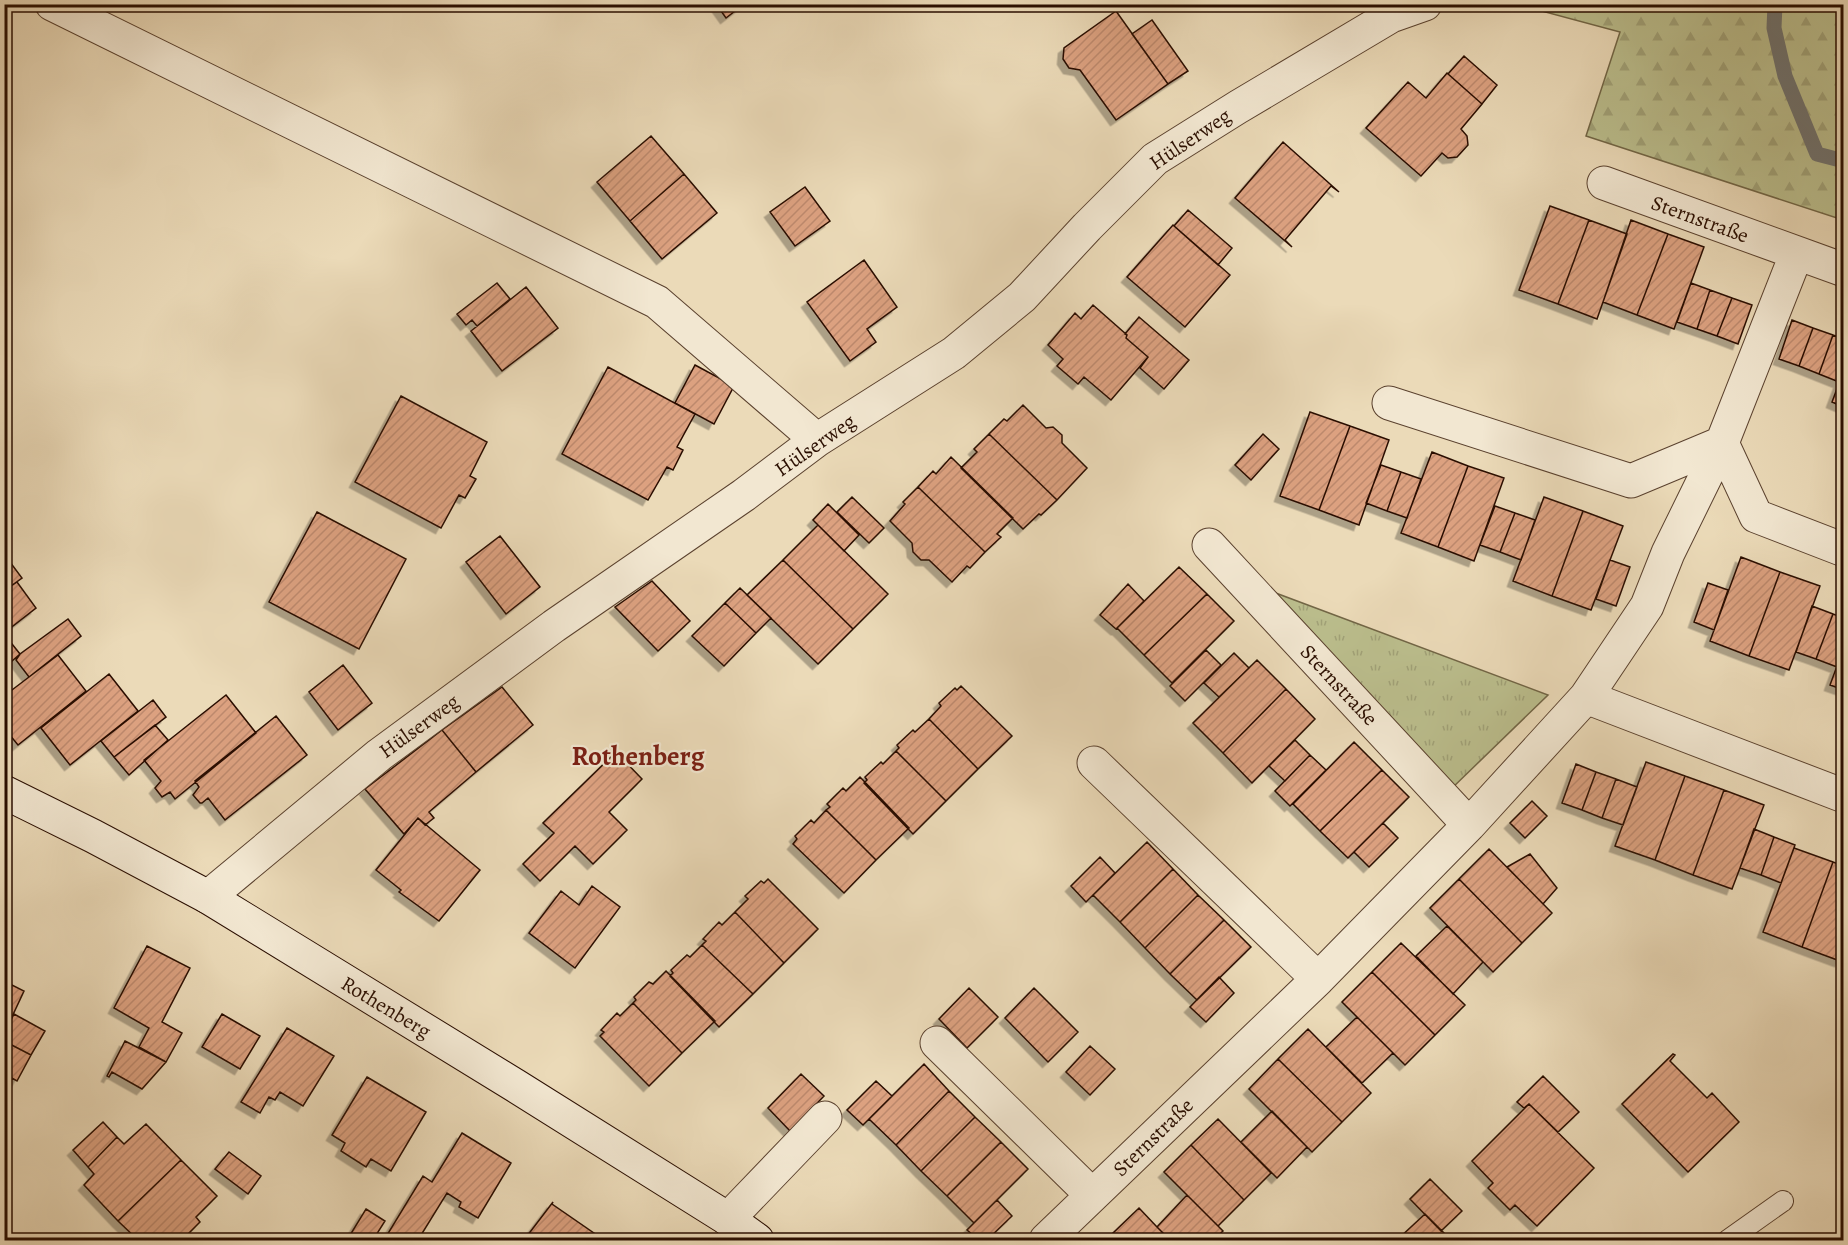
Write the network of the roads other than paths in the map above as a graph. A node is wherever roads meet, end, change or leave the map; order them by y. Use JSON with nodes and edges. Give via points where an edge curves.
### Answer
{"nodes":[{"id":1,"x":52,"y":4,"type":"edge"},
{"id":2,"x":1425,"y":4,"type":"edge"},
{"id":3,"x":1604,"y":183,"type":"dead end"},
{"id":4,"x":1796,"y":255,"type":"junction"},
{"id":5,"x":1844,"y":270,"type":"edge"},
{"id":6,"x":1389,"y":403,"type":"dead end"},
{"id":7,"x":818,"y":440,"type":"junction"},
{"id":8,"x":1722,"y":443,"type":"junction"},
{"id":9,"x":1209,"y":545,"type":"dead end"},
{"id":10,"x":1844,"y":550,"type":"edge"},
{"id":11,"x":1586,"y":698,"type":"junction"},
{"id":12,"x":1094,"y":763,"type":"dead end"},
{"id":13,"x":1844,"y":796,"type":"edge"},
{"id":14,"x":8,"y":800,"type":"edge"},
{"id":15,"x":1469,"y":825,"type":"junction"},
{"id":16,"x":207,"y":897,"type":"junction"},
{"id":17,"x":1318,"y":979,"type":"junction"},
{"id":18,"x":938,"y":1042,"type":"dead end"},
{"id":19,"x":825,"y":1118,"type":"dead end"},
{"id":20,"x":1092,"y":1195,"type":"junction"},
{"id":21,"x":1783,"y":1201,"type":"dead end"},
{"id":22,"x":728,"y":1219,"type":"junction"},
{"id":23,"x":758,"y":1240,"type":"edge"},
{"id":24,"x":1046,"y":1240,"type":"edge"},
{"id":25,"x":1728,"y":1240,"type":"edge"}],
"edges":[{"from":1,"to":7,"type":"street","via":[[657,302]]},
{"from":2,"to":7,"type":"street","name":"Hülserweg","via":[[1391,16],[1155,159],[1022,297],[954,353]]},
{"from":3,"to":4,"type":"street","name":"Sternstraße"},
{"from":4,"to":5,"type":"street","name":"Sternstraße"},
{"from":4,"to":8,"type":"street","name":"Sternstraße"},
{"from":6,"to":8,"type":"street","via":[[1631,481]]},
{"from":7,"to":16,"type":"street","name":"Hülserweg","via":[[379,755]]},
{"from":8,"to":10,"type":"street","via":[[1756,516]]},
{"from":8,"to":11,"type":"street","name":"Sternstraße","via":[[1668,553],[1647,606]]},
{"from":9,"to":15,"type":"street","name":"Sternstraße"},
{"from":11,"to":13,"type":"street"},
{"from":11,"to":15,"type":"street","name":"Sternstraße"},
{"from":12,"to":17,"type":"street"},
{"from":14,"to":16,"type":"street","name":"Rothenberg","via":[[93,836]]},
{"from":15,"to":17,"type":"street","name":"Sternstraße"},
{"from":16,"to":22,"type":"street","name":"Rothenberg"},
{"from":17,"to":20,"type":"street","name":"Sternstraße"},
{"from":18,"to":20,"type":"street"},
{"from":19,"to":22,"type":"street"},
{"from":20,"to":24,"type":"street","name":"Sternstraße"},
{"from":21,"to":25,"type":"lane"},
{"from":22,"to":23,"type":"street","name":"Rothenberg"}]}
